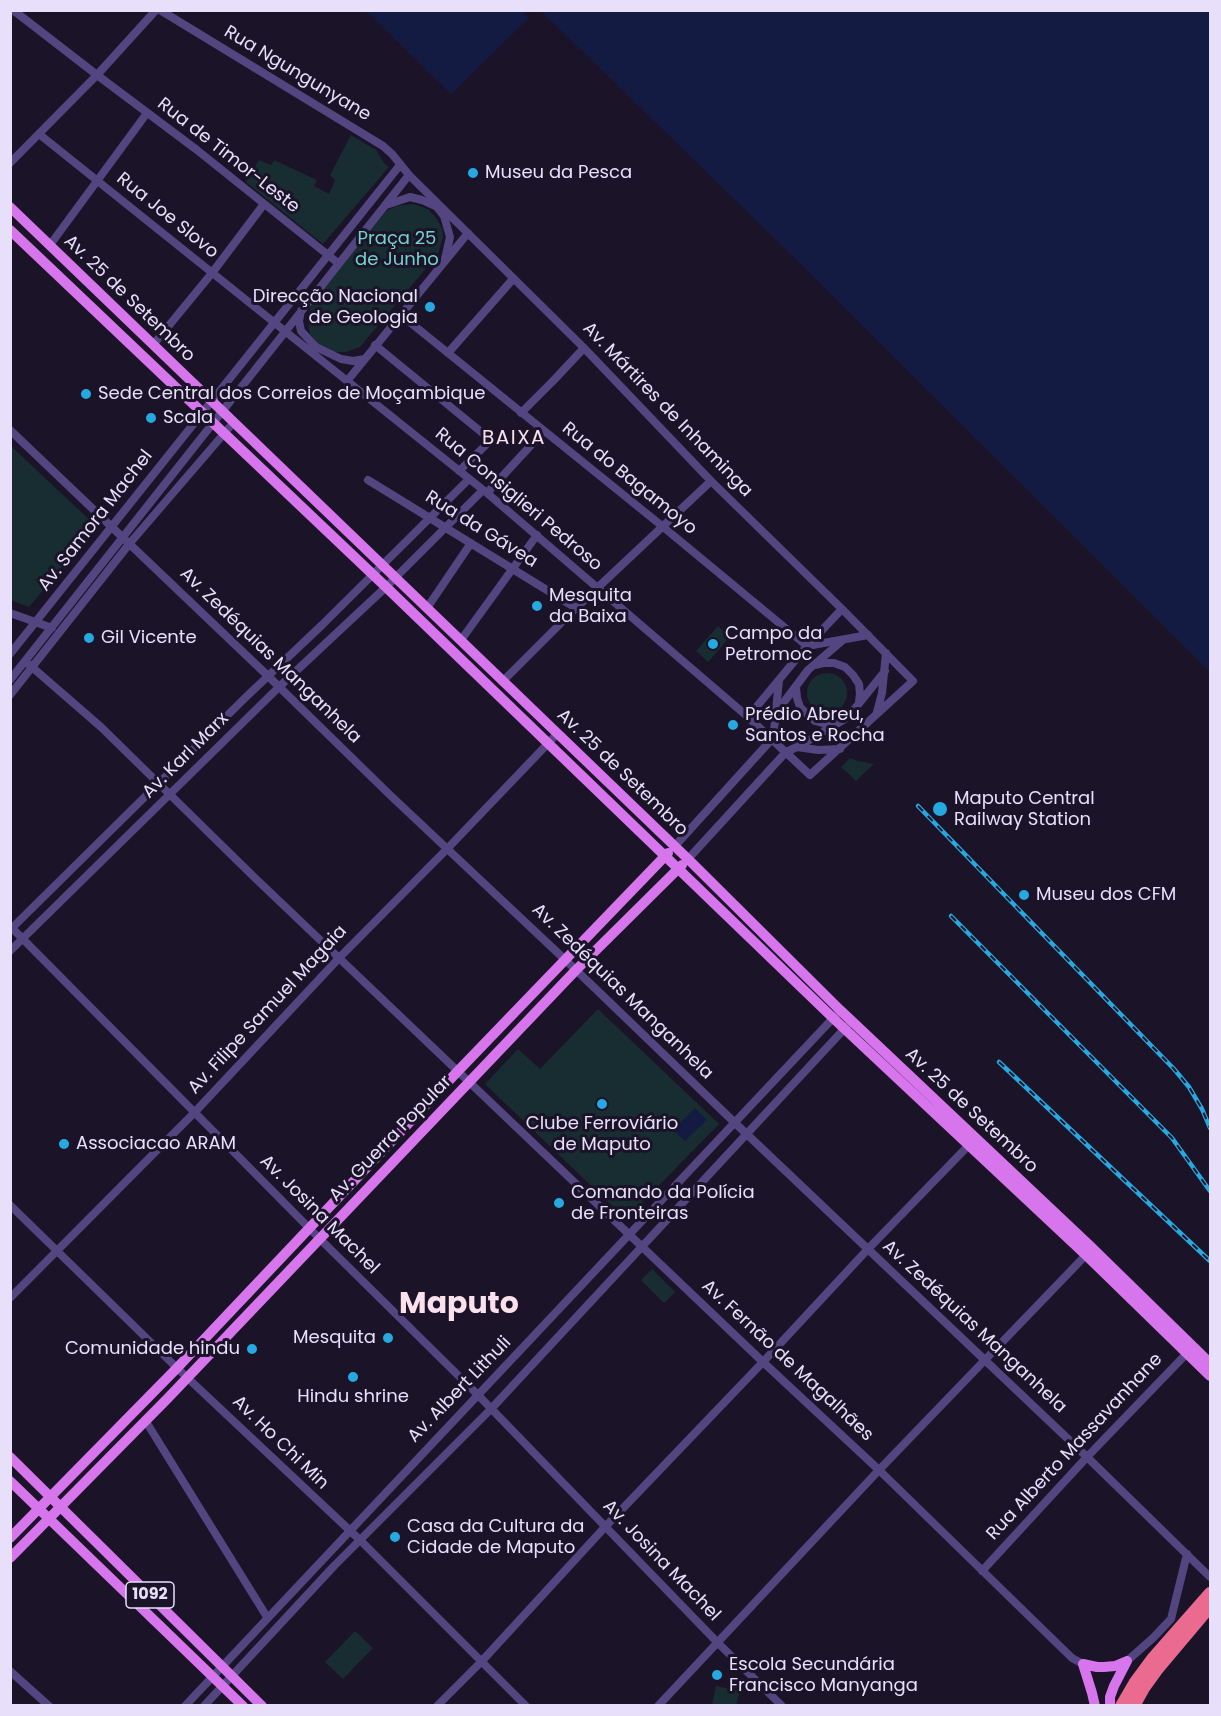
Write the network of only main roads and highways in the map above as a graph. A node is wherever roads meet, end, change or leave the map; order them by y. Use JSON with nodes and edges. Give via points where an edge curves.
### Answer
{"nodes":[{"id":1,"x":10,"y":207,"type":"edge"},
{"id":2,"x":10,"y":231,"type":"edge"},
{"id":3,"x":675,"y":846,"type":"junction"},
{"id":4,"x":665,"y":856,"type":"junction"},
{"id":5,"x":688,"y":859,"type":"junction"},
{"id":6,"x":678,"y":868,"type":"junction"},
{"id":7,"x":837,"y":1014,"type":"junction"},
{"id":8,"x":848,"y":1024,"type":"junction"},
{"id":9,"x":1190,"y":1350,"type":"junction"},
{"id":10,"x":1210,"y":1363,"type":"edge"},
{"id":11,"x":1210,"y":1376,"type":"edge"},
{"id":12,"x":10,"y":1457,"type":"edge"},
{"id":13,"x":10,"y":1481,"type":"edge"},
{"id":14,"x":50,"y":1496,"type":"junction"},
{"id":15,"x":61,"y":1506,"type":"junction"},
{"id":16,"x":38,"y":1508,"type":"junction"},
{"id":17,"x":49,"y":1519,"type":"junction"},
{"id":18,"x":10,"y":1538,"type":"edge"},
{"id":19,"x":10,"y":1558,"type":"edge"},
{"id":20,"x":1210,"y":1593,"type":"edge"},
{"id":21,"x":1210,"y":1607,"type":"edge"},
{"id":22,"x":243,"y":1706,"type":"edge"},
{"id":23,"x":262,"y":1706,"type":"edge"},
{"id":24,"x":1095,"y":1706,"type":"edge"},
{"id":25,"x":1110,"y":1706,"type":"edge"},
{"id":26,"x":1121,"y":1706,"type":"edge"},
{"id":27,"x":1134,"y":1706,"type":"edge"}],
"edges":[{"from":1,"to":3,"type":"main road","name":"Av. 25 de Setembro"},
{"from":2,"to":4,"type":"main road","name":"Av. 25 de Setembro"},
{"from":3,"to":4,"type":"main road","name":"Av. Guerra Popular"},
{"from":3,"to":5,"type":"main road","name":"Av. 25 de Setembro"},
{"from":4,"to":6,"type":"main road","name":"Av. 25 de Setembro"},
{"from":4,"to":14,"type":"main road","name":"Av. Guerra Popular","via":[[157,1389]]},
{"from":5,"to":6,"type":"main road","name":"Av. Guerra Popular"},
{"from":5,"to":7,"type":"main road","name":"Av. 25 de Setembro"},
{"from":6,"to":7,"type":"main road","name":"Av. 25 de Setembro"},
{"from":6,"to":15,"type":"main road","name":"Av. Guerra Popular"},
{"from":7,"to":8,"type":"main road","name":"Av. 25 de Setembro"},
{"from":8,"to":9,"type":"main road","name":"Av. 25 de Setembro","via":[[969,1145]]},
{"from":8,"to":9,"type":"main road","name":"Av. 25 de Setembro","via":[[1089,1245]]},
{"from":9,"to":10,"type":"main road","name":"Av. 25 de Setembro"},
{"from":9,"to":11,"type":"main road","name":"Av. 25 de Setembro"},
{"from":12,"to":14,"type":"main road"},
{"from":13,"to":16,"type":"main road"},
{"from":14,"to":15,"type":"main road"},
{"from":14,"to":16,"type":"main road","name":"Av. Guerra Popular"},
{"from":15,"to":17,"type":"main road","name":"Av. Guerra Popular"},
{"from":15,"to":23,"type":"main road","number":"1092"},
{"from":16,"to":17,"type":"main road"},
{"from":16,"to":18,"type":"main road","name":"Av. Guerra Popular"},
{"from":17,"to":19,"type":"main road","name":"Av. Guerra Popular"},
{"from":17,"to":22,"type":"main road","number":"1092"},
{"from":20,"to":26,"type":"highway","via":[[1152,1659]]},
{"from":21,"to":27,"type":"highway","via":[[1157,1670]]},
{"from":24,"to":25,"type":"main road","via":[[1083,1664],[1104,1667],[1127,1661],[1113,1686]]}]}
